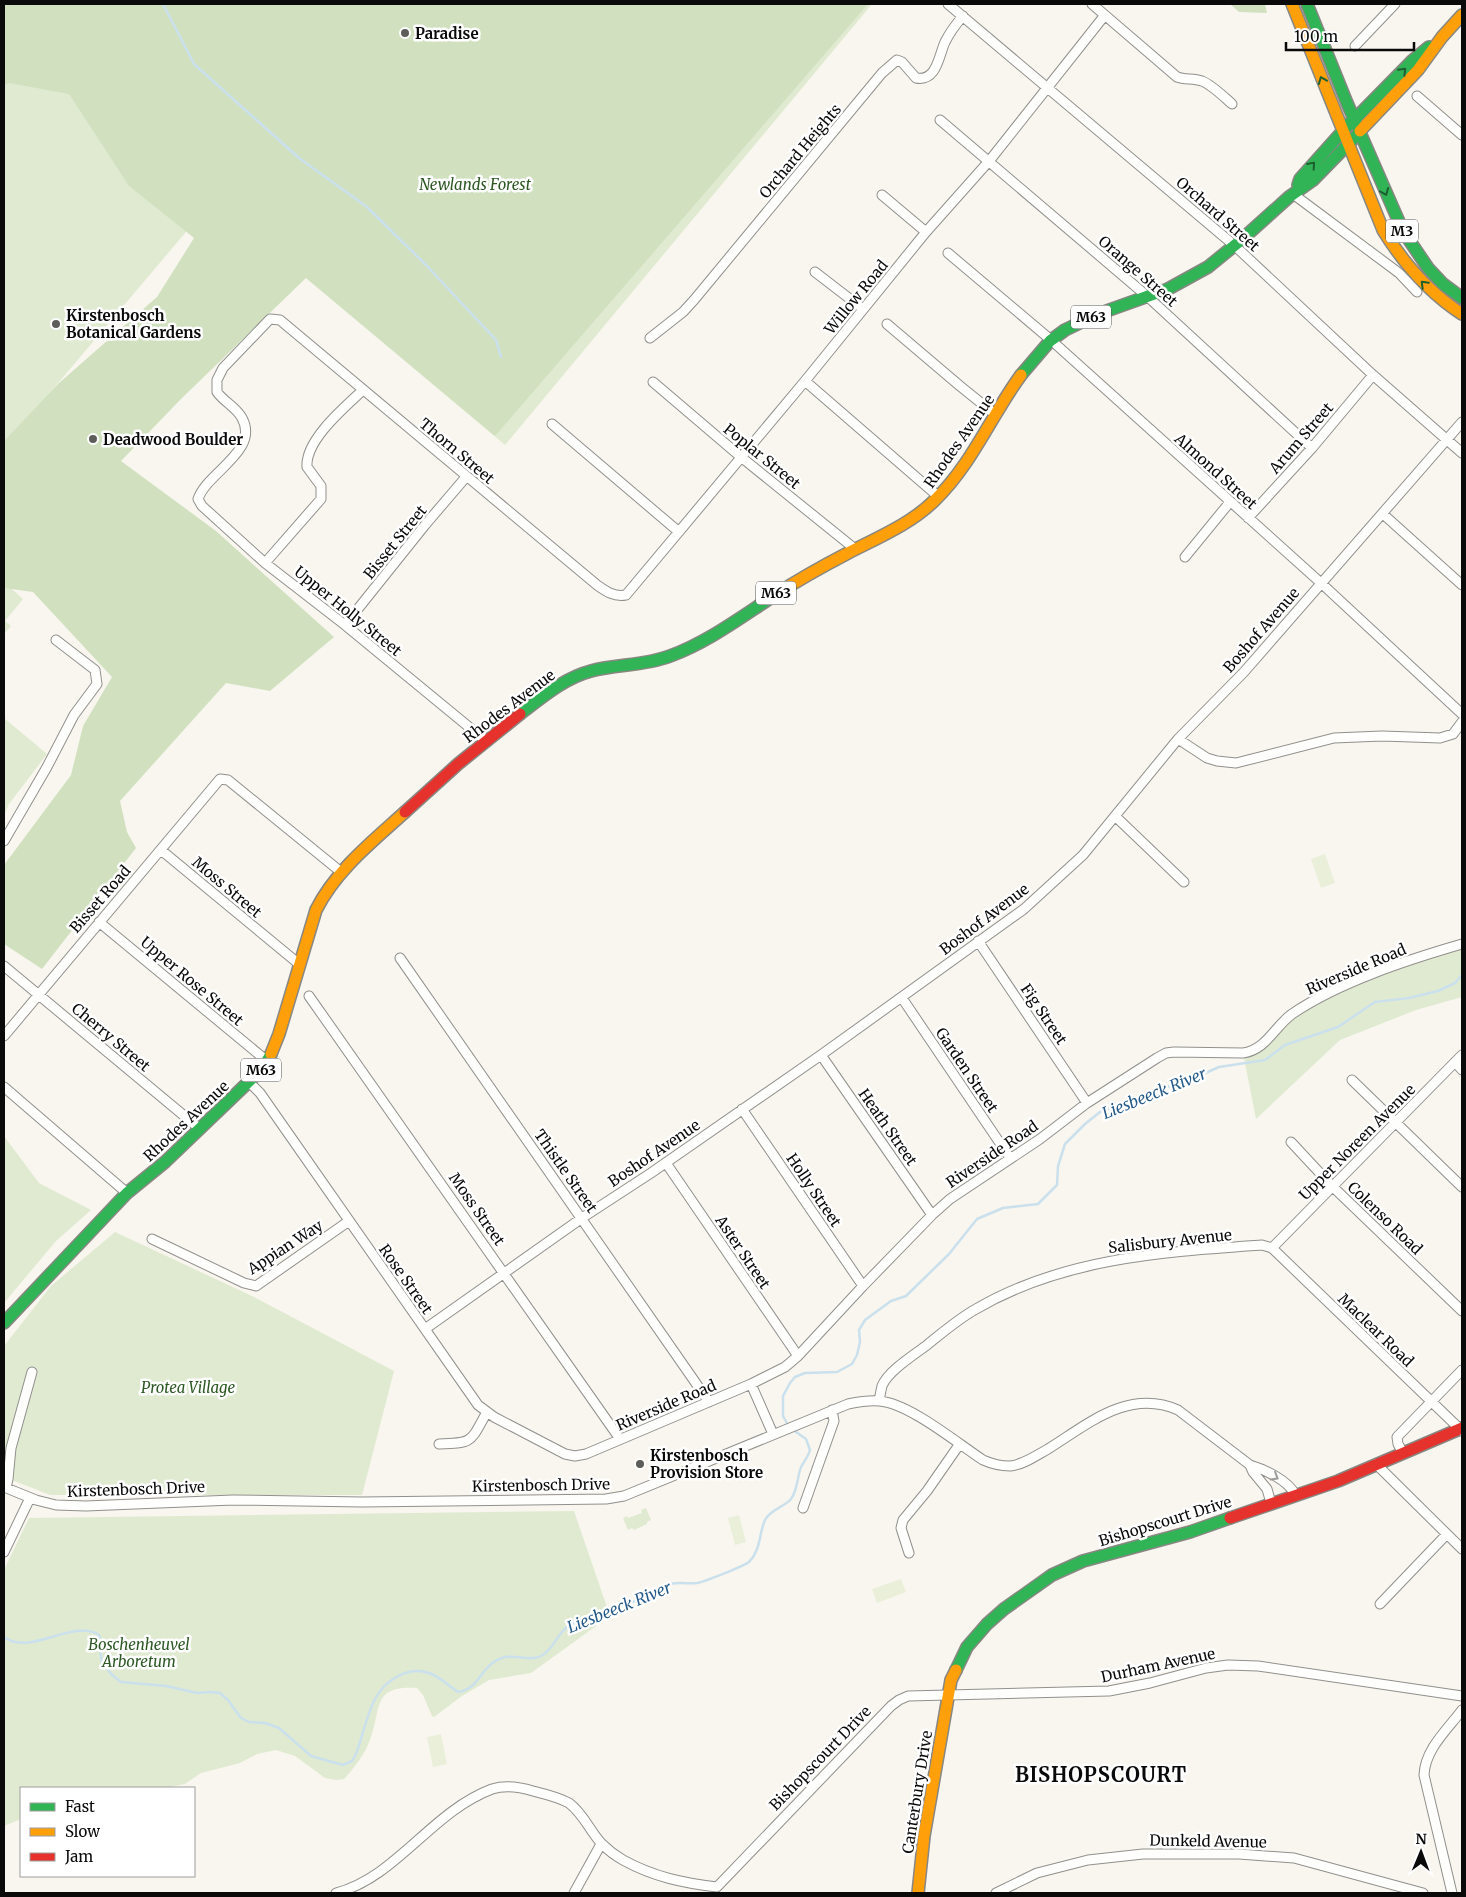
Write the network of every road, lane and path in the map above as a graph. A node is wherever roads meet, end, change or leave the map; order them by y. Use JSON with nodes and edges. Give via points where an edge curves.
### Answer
{"nodes":[{"id":1,"x":948,"y":4,"type":"edge"},
{"id":2,"x":1092,"y":4,"type":"edge"},
{"id":3,"x":1292,"y":4,"type":"edge"},
{"id":4,"x":1307,"y":4,"type":"edge"},
{"id":5,"x":1395,"y":4,"type":"edge"},
{"id":6,"x":1462,"y":14,"type":"edge"},
{"id":7,"x":1105,"y":15,"type":"junction"},
{"id":8,"x":963,"y":16,"type":"junction"},
{"id":9,"x":1442,"y":37,"type":"junction"},
{"id":10,"x":1355,"y":46,"type":"dead end"},
{"id":11,"x":1047,"y":86,"type":"junction"},
{"id":12,"x":1417,"y":96,"type":"dead end"},
{"id":13,"x":1232,"y":104,"type":"dead end"},
{"id":14,"x":940,"y":120,"type":"dead end"},
{"id":15,"x":1354,"y":120,"type":"junction"},
{"id":16,"x":1343,"y":131,"type":"junction"},
{"id":17,"x":1360,"y":131,"type":"junction"},
{"id":18,"x":1462,"y":134,"type":"edge"},
{"id":19,"x":1348,"y":143,"type":"junction"},
{"id":20,"x":990,"y":160,"type":"junction"},
{"id":21,"x":882,"y":194,"type":"dead end"},
{"id":22,"x":1292,"y":194,"type":"junction"},
{"id":23,"x":926,"y":232,"type":"junction"},
{"id":24,"x":1235,"y":246,"type":"junction"},
{"id":25,"x":948,"y":253,"type":"dead end"},
{"id":26,"x":815,"y":272,"type":"dead end"},
{"id":27,"x":1417,"y":292,"type":"dead end"},
{"id":28,"x":1148,"y":297,"type":"junction"},
{"id":29,"x":1462,"y":298,"type":"edge"},
{"id":30,"x":863,"y":309,"type":"junction"},
{"id":31,"x":1462,"y":314,"type":"edge"},
{"id":32,"x":887,"y":324,"type":"dead end"},
{"id":33,"x":650,"y":338,"type":"dead end"},
{"id":34,"x":1052,"y":340,"type":"junction"},
{"id":35,"x":1373,"y":375,"type":"junction"},
{"id":36,"x":805,"y":381,"type":"junction"},
{"id":37,"x":653,"y":382,"type":"dead end"},
{"id":38,"x":363,"y":390,"type":"junction"},
{"id":39,"x":996,"y":415,"type":"junction"},
{"id":40,"x":1462,"y":422,"type":"edge"},
{"id":41,"x":552,"y":424,"type":"dead end"},
{"id":42,"x":1447,"y":440,"type":"junction"},
{"id":43,"x":1312,"y":448,"type":"junction"},
{"id":44,"x":1462,"y":453,"type":"edge"},
{"id":45,"x":740,"y":457,"type":"junction"},
{"id":46,"x":466,"y":477,"type":"junction"},
{"id":47,"x":938,"y":497,"type":"junction"},
{"id":48,"x":198,"y":499,"type":"joint"},
{"id":49,"x":1230,"y":502,"type":"junction"},
{"id":50,"x":1383,"y":514,"type":"junction"},
{"id":51,"x":1248,"y":518,"type":"junction"},
{"id":52,"x":679,"y":532,"type":"junction"},
{"id":53,"x":855,"y":549,"type":"junction"},
{"id":54,"x":1185,"y":557,"type":"dead end"},
{"id":55,"x":265,"y":563,"type":"junction"},
{"id":56,"x":1321,"y":583,"type":"junction"},
{"id":57,"x":1462,"y":585,"type":"edge"},
{"id":58,"x":626,"y":594,"type":"joint"},
{"id":59,"x":345,"y":625,"type":"junction"},
{"id":60,"x":56,"y":640,"type":"dead end"},
{"id":61,"x":1462,"y":714,"type":"edge"},
{"id":62,"x":1462,"y":722,"type":"edge"},
{"id":63,"x":1178,"y":739,"type":"junction"},
{"id":64,"x":486,"y":741,"type":"junction"},
{"id":65,"x":1115,"y":816,"type":"junction"},
{"id":66,"x":4,"y":841,"type":"edge"},
{"id":67,"x":161,"y":850,"type":"junction"},
{"id":68,"x":341,"y":872,"type":"junction"},
{"id":69,"x":1184,"y":882,"type":"dead end"},
{"id":70,"x":99,"y":922,"type":"junction"},
{"id":71,"x":978,"y":942,"type":"junction"},
{"id":72,"x":1462,"y":944,"type":"edge"},
{"id":73,"x":400,"y":958,"type":"dead end"},
{"id":74,"x":300,"y":964,"type":"junction"},
{"id":75,"x":4,"y":966,"type":"edge"},
{"id":76,"x":38,"y":994,"type":"junction"},
{"id":77,"x":310,"y":996,"type":"dead end"},
{"id":78,"x":902,"y":998,"type":"junction"},
{"id":79,"x":4,"y":1036,"type":"edge"},
{"id":80,"x":821,"y":1055,"type":"junction"},
{"id":81,"x":1462,"y":1055,"type":"edge"},
{"id":82,"x":267,"y":1061,"type":"junction"},
{"id":83,"x":1455,"y":1062,"type":"junction"},
{"id":84,"x":1462,"y":1070,"type":"edge"},
{"id":85,"x":1352,"y":1080,"type":"dead end"},
{"id":86,"x":249,"y":1082,"type":"junction"},
{"id":87,"x":4,"y":1088,"type":"edge"},
{"id":88,"x":1087,"y":1103,"type":"junction"},
{"id":89,"x":742,"y":1109,"type":"junction"},
{"id":90,"x":1395,"y":1123,"type":"junction"},
{"id":91,"x":200,"y":1129,"type":"junction"},
{"id":92,"x":1291,"y":1142,"type":"dead end"},
{"id":93,"x":1010,"y":1158,"type":"junction"},
{"id":94,"x":666,"y":1163,"type":"junction"},
{"id":95,"x":1332,"y":1186,"type":"junction"},
{"id":96,"x":1462,"y":1187,"type":"edge"},
{"id":97,"x":127,"y":1193,"type":"junction"},
{"id":98,"x":932,"y":1214,"type":"junction"},
{"id":99,"x":582,"y":1218,"type":"junction"},
{"id":100,"x":349,"y":1221,"type":"junction"},
{"id":101,"x":152,"y":1239,"type":"dead end"},
{"id":102,"x":1272,"y":1248,"type":"junction"},
{"id":103,"x":505,"y":1273,"type":"junction"},
{"id":104,"x":863,"y":1286,"type":"junction"},
{"id":105,"x":1462,"y":1311,"type":"edge"},
{"id":106,"x":4,"y":1323,"type":"edge"},
{"id":107,"x":425,"y":1329,"type":"junction"},
{"id":108,"x":798,"y":1356,"type":"junction"},
{"id":109,"x":1462,"y":1370,"type":"edge"},
{"id":110,"x":32,"y":1372,"type":"dead end"},
{"id":111,"x":751,"y":1384,"type":"junction"},
{"id":112,"x":879,"y":1401,"type":"junction"},
{"id":113,"x":1431,"y":1401,"type":"junction"},
{"id":114,"x":709,"y":1402,"type":"junction"},
{"id":115,"x":832,"y":1410,"type":"junction"},
{"id":116,"x":487,"y":1412,"type":"junction"},
{"id":117,"x":1462,"y":1429,"type":"edge"},
{"id":118,"x":776,"y":1433,"type":"junction"},
{"id":119,"x":620,"y":1440,"type":"junction"},
{"id":120,"x":439,"y":1444,"type":"dead end"},
{"id":121,"x":959,"y":1445,"type":"junction"},
{"id":122,"x":1403,"y":1453,"type":"junction"},
{"id":123,"x":572,"y":1456,"type":"joint"},
{"id":124,"x":1376,"y":1464,"type":"junction"},
{"id":125,"x":1250,"y":1465,"type":"junction"},
{"id":126,"x":5,"y":1488,"type":"edge"},
{"id":127,"x":1295,"y":1494,"type":"junction"},
{"id":128,"x":30,"y":1498,"type":"junction"},
{"id":129,"x":1271,"y":1502,"type":"junction"},
{"id":130,"x":803,"y":1508,"type":"dead end"},
{"id":131,"x":1447,"y":1534,"type":"junction"},
{"id":132,"x":1462,"y":1550,"type":"edge"},
{"id":133,"x":4,"y":1552,"type":"edge"},
{"id":134,"x":909,"y":1553,"type":"dead end"},
{"id":135,"x":1380,"y":1604,"type":"dead end"},
{"id":136,"x":948,"y":1695,"type":"junction"},
{"id":137,"x":1462,"y":1696,"type":"edge"},
{"id":138,"x":1462,"y":1710,"type":"edge"},
{"id":139,"x":601,"y":1844,"type":"junction"},
{"id":140,"x":717,"y":1890,"type":"edge"},
{"id":141,"x":336,"y":1893,"type":"edge"},
{"id":142,"x":574,"y":1893,"type":"edge"},
{"id":143,"x":918,"y":1893,"type":"edge"},
{"id":144,"x":996,"y":1893,"type":"edge"},
{"id":145,"x":1423,"y":1893,"type":"edge"},
{"id":146,"x":1452,"y":1893,"type":"edge"}],
"edges":[{"from":1,"to":8,"type":"street","name":"Orchard Street"},
{"from":2,"to":7,"type":"street"},
{"from":16,"to":3,"type":"main road","number":"M3","one_way":true},
{"from":4,"to":15,"type":"main road","number":"M3"},
{"from":5,"to":10,"type":"street"},
{"from":6,"to":9,"type":"main road","number":"M63"},
{"from":7,"to":11,"type":"street","name":"Willow Road"},
{"from":7,"to":13,"type":"street","via":[[1181,79],[1202,81]]},
{"from":8,"to":11,"type":"street","name":"Orchard Street"},
{"from":8,"to":33,"type":"street","name":"Orchard Heights","via":[[947,38],[936,67],[928,76],[916,78],[897,60],[882,73],[694,300]]},
{"from":15,"to":9,"type":"main road","number":"M63","one_way":true,"via":[[1412,61]]},
{"from":9,"to":17,"type":"main road","number":"M63","via":[[1418,70]]},
{"from":11,"to":20,"type":"street","name":"Willow Road"},
{"from":11,"to":24,"type":"street","name":"Orchard Street"},
{"from":12,"to":18,"type":"street"},
{"from":14,"to":20,"type":"street","name":"Orange Street"},
{"from":15,"to":16,"type":"main road","name":"Rhodes Avenue","number":"M63"},
{"from":15,"to":17,"type":"main road","number":"M3"},
{"from":16,"to":19,"type":"main road","number":"M3"},
{"from":22,"to":16,"type":"main road","name":"Rhodes Avenue","number":"M63","one_way":true,"via":[[1300,179]]},
{"from":17,"to":19,"type":"main road","name":"Rhodes Avenue","number":"M63"},
{"from":17,"to":29,"type":"main road","number":"M3","one_way":true,"via":[[1407,240],[1431,272]]},
{"from":19,"to":22,"type":"main road","name":"Rhodes Avenue","number":"M63","via":[[1306,186]]},
{"from":31,"to":19,"type":"main road","number":"M3","one_way":true,"via":[[1431,291],[1394,249],[1376,216]]},
{"from":20,"to":23,"type":"street","name":"Willow Road"},
{"from":20,"to":28,"type":"street","name":"Orange Street"},
{"from":21,"to":23,"type":"street"},
{"from":22,"to":24,"type":"main road","name":"Rhodes Avenue","number":"M63"},
{"from":22,"to":27,"type":"street","via":[[1399,273]]},
{"from":23,"to":30,"type":"street","name":"Willow Road"},
{"from":24,"to":28,"type":"main road","name":"Rhodes Avenue","number":"M63","via":[[1188,280]]},
{"from":24,"to":35,"type":"street","name":"Orchard Street"},
{"from":25,"to":34,"type":"street","name":"Almond Street"},
{"from":26,"to":30,"type":"street"},
{"from":28,"to":34,"type":"main road","name":"Rhodes Avenue","number":"M63","via":[[1092,317]]},
{"from":28,"to":43,"type":"street","name":"Orange Street"},
{"from":30,"to":36,"type":"street","name":"Willow Road"},
{"from":32,"to":39,"type":"street"},
{"from":34,"to":39,"type":"main road","name":"Rhodes Avenue","number":"M63","via":[[1030,364]]},
{"from":34,"to":49,"type":"street","name":"Almond Street"},
{"from":35,"to":42,"type":"street","name":"Orchard Street"},
{"from":35,"to":43,"type":"street","name":"Arum Street"},
{"from":36,"to":45,"type":"street","name":"Willow Road"},
{"from":36,"to":47,"type":"street"},
{"from":37,"to":45,"type":"street","name":"Poplar Street"},
{"from":38,"to":46,"type":"street","name":"Thorn Street"},
{"from":38,"to":48,"type":"street","name":"Thorn Street","via":[[280,320],[270,319],[223,368],[217,380],[217,392],[238,412],[246,432],[233,459],[207,482]]},
{"from":38,"to":55,"type":"street","via":[[332,419],[308,456],[307,467],[321,486],[321,499]]},
{"from":39,"to":47,"type":"main road","name":"Rhodes Avenue","number":"M63"},
{"from":40,"to":42,"type":"street","name":"Boshof Avenue"},
{"from":41,"to":52,"type":"street"},
{"from":42,"to":44,"type":"street","name":"Orchard Street"},
{"from":42,"to":50,"type":"street","name":"Boshof Avenue"},
{"from":43,"to":51,"type":"street","name":"Arum Street"},
{"from":45,"to":52,"type":"street","name":"Willow Road"},
{"from":45,"to":53,"type":"street","name":"Poplar Street"},
{"from":46,"to":58,"type":"street","name":"Thorn Street","via":[[607,593]]},
{"from":46,"to":59,"type":"street","name":"Bisset Street"},
{"from":47,"to":53,"type":"main road","name":"Rhodes Avenue","number":"M63","via":[[914,517]]},
{"from":48,"to":55,"type":"street","name":"Upper Holly Street","via":[[208,513]]},
{"from":49,"to":51,"type":"street","name":"Almond Street"},
{"from":49,"to":54,"type":"street"},
{"from":50,"to":56,"type":"street","name":"Boshof Avenue"},
{"from":50,"to":57,"type":"street"},
{"from":51,"to":56,"type":"street","name":"Almond Street"},
{"from":52,"to":58,"type":"street","name":"Willow Road"},
{"from":53,"to":64,"type":"main road","name":"Rhodes Avenue","number":"M63","via":[[820,566],[750,613],[676,654],[643,664],[592,670],[575,677],[532,704]]},
{"from":55,"to":59,"type":"street","name":"Upper Holly Street"},
{"from":56,"to":61,"type":"street","name":"Almond Street"},
{"from":56,"to":63,"type":"street","name":"Boshof Avenue","via":[[1244,672]]},
{"from":59,"to":64,"type":"street","name":"Upper Holly Street"},
{"from":60,"to":66,"type":"street","via":[[95,670],[97,684],[74,715]]},
{"from":62,"to":63,"type":"street","via":[[1453,734],[1440,738],[1334,738],[1236,763],[1207,758]]},
{"from":63,"to":65,"type":"street","name":"Boshof Avenue"},
{"from":64,"to":68,"type":"main road","name":"Rhodes Avenue","number":"M63"},
{"from":65,"to":69,"type":"street"},
{"from":65,"to":71,"type":"street","name":"Boshof Avenue","via":[[1082,855],[1024,910]]},
{"from":67,"to":68,"type":"street","name":"Bisset Road","via":[[218,780],[228,780]]},
{"from":67,"to":70,"type":"street","name":"Bisset Road"},
{"from":67,"to":74,"type":"street","name":"Moss Street"},
{"from":68,"to":74,"type":"main road","name":"Rhodes Avenue","number":"M63","via":[[316,910]]},
{"from":70,"to":76,"type":"street","name":"Bisset Road"},
{"from":70,"to":82,"type":"street","name":"Upper Rose Street"},
{"from":71,"to":78,"type":"street","name":"Boshof Avenue"},
{"from":71,"to":88,"type":"street","name":"Fig Street"},
{"from":72,"to":88,"type":"street","name":"Riverside Road","via":[[1408,960],[1314,1001],[1279,1025],[1261,1047],[1252,1052],[1166,1053]]},
{"from":73,"to":99,"type":"street","name":"Thistle Street"},
{"from":74,"to":82,"type":"main road","name":"Rhodes Avenue","number":"M63","via":[[279,1034]]},
{"from":75,"to":76,"type":"street","name":"Cherry Street"},
{"from":76,"to":79,"type":"street","name":"Bisset Road"},
{"from":76,"to":91,"type":"street","name":"Cherry Street"},
{"from":77,"to":103,"type":"street","name":"Moss Street"},
{"from":78,"to":80,"type":"street","name":"Boshof Avenue"},
{"from":78,"to":93,"type":"street","name":"Garden Street"},
{"from":80,"to":89,"type":"street","name":"Boshof Avenue"},
{"from":80,"to":98,"type":"street","name":"Heath Street"},
{"from":81,"to":83,"type":"street","name":"Upper Noreen Avenue"},
{"from":82,"to":86,"type":"main road","name":"Rhodes Avenue","number":"M63"},
{"from":83,"to":84,"type":"street"},
{"from":83,"to":90,"type":"street","name":"Upper Noreen Avenue"},
{"from":85,"to":90,"type":"street"},
{"from":86,"to":91,"type":"main road","name":"Rhodes Avenue","number":"M63"},
{"from":86,"to":100,"type":"street","name":"Rose Street"},
{"from":87,"to":97,"type":"street"},
{"from":88,"to":93,"type":"street","name":"Riverside Road"},
{"from":89,"to":94,"type":"street","name":"Boshof Avenue"},
{"from":89,"to":104,"type":"street","name":"Holly Street"},
{"from":90,"to":95,"type":"street","name":"Upper Noreen Avenue"},
{"from":90,"to":96,"type":"street"},
{"from":91,"to":97,"type":"main road","name":"Rhodes Avenue","number":"M63"},
{"from":92,"to":95,"type":"street","name":"Colenso Road"},
{"from":93,"to":98,"type":"street","name":"Riverside Road"},
{"from":94,"to":99,"type":"street","name":"Boshof Avenue"},
{"from":94,"to":108,"type":"street","name":"Aster Street"},
{"from":95,"to":102,"type":"street","name":"Upper Noreen Avenue"},
{"from":95,"to":105,"type":"street","name":"Colenso Road"},
{"from":97,"to":106,"type":"main road","name":"Rhodes Avenue","number":"M63"},
{"from":98,"to":104,"type":"street","name":"Riverside Road"},
{"from":99,"to":103,"type":"street","name":"Boshof Avenue"},
{"from":99,"to":114,"type":"street","name":"Thistle Street"},
{"from":100,"to":101,"type":"street","name":"Appian Way","via":[[256,1286]]},
{"from":100,"to":107,"type":"street","name":"Rose Street"},
{"from":102,"to":112,"type":"street","name":"Salisbury Avenue","via":[[1262,1245],[1150,1254],[1065,1271],[1018,1289],[976,1309],[894,1371],[883,1384]]},
{"from":102,"to":113,"type":"street","name":"Maclear Road"},
{"from":103,"to":107,"type":"street","name":"Boshof Avenue"},
{"from":103,"to":119,"type":"street","name":"Moss Street"},
{"from":104,"to":108,"type":"street","name":"Riverside Road"},
{"from":107,"to":116,"type":"street","name":"Rose Street","via":[[475,1402]]},
{"from":108,"to":111,"type":"street","name":"Riverside Road"},
{"from":109,"to":113,"type":"street"},
{"from":110,"to":126,"type":"street","via":[[10,1448]]},
{"from":111,"to":114,"type":"street","name":"Riverside Road"},
{"from":111,"to":118,"type":"street"},
{"from":112,"to":115,"type":"street","name":"Kirstenbosch Drive","via":[[864,1401]]},
{"from":112,"to":121,"type":"street","name":"Kirstenbosch Drive","via":[[906,1409]]},
{"from":113,"to":117,"type":"street","name":"Maclear Road"},
{"from":113,"to":122,"type":"street","via":[[1397,1437]]},
{"from":114,"to":119,"type":"street","name":"Riverside Road"},
{"from":115,"to":118,"type":"street","name":"Kirstenbosch Drive"},
{"from":115,"to":130,"type":"street","via":[[834,1421]]},
{"from":116,"to":120,"type":"street","via":[[470,1440]]},
{"from":116,"to":123,"type":"street","name":"Rose Street"},
{"from":117,"to":122,"type":"main road","name":"Bishopscourt Drive"},
{"from":118,"to":128,"type":"street","name":"Kirstenbosch Drive","via":[[624,1496],[606,1499],[233,1500],[86,1506],[56,1505]]},
{"from":119,"to":123,"type":"street","name":"Riverside Road","via":[[586,1454]]},
{"from":121,"to":125,"type":"street","name":"Kirstenbosch Drive","via":[[995,1465],[1020,1464],[1114,1409],[1135,1403],[1155,1403],[1178,1410]]},
{"from":121,"to":134,"type":"street","via":[[903,1520],[901,1528]]},
{"from":122,"to":124,"type":"main road","name":"Bishopscourt Drive"},
{"from":124,"to":127,"type":"main road","name":"Bishopscourt Drive","via":[[1338,1481]]},
{"from":124,"to":131,"type":"street"},
{"from":125,"to":127,"type":"street","name":"Kirstenbosch Drive","one_way":true,"via":[[1291,1486]]},
{"from":125,"to":129,"type":"street","name":"Kirstenbosch Drive","via":[[1267,1489]]},
{"from":126,"to":128,"type":"street","name":"Kirstenbosch Drive"},
{"from":127,"to":129,"type":"main road","name":"Bishopscourt Drive"},
{"from":128,"to":133,"type":"street"},
{"from":129,"to":136,"type":"main road","name":"Bishopscourt Drive","via":[[1190,1532],[1083,1561],[1052,1575],[1004,1609],[976,1636],[959,1661]]},
{"from":131,"to":132,"type":"street"},
{"from":131,"to":135,"type":"street"},
{"from":136,"to":137,"type":"street","name":"Durham Avenue","via":[[1110,1691],[1228,1665],[1258,1666]]},
{"from":136,"to":140,"type":"street","name":"Bishopscourt Drive","via":[[908,1696],[891,1706]]},
{"from":136,"to":143,"type":"main road","name":"Canterbury Drive","via":[[924,1836]]},
{"from":138,"to":146,"type":"street","via":[[1428,1755],[1424,1775]]},
{"from":139,"to":140,"type":"street","name":"Bishopscourt Drive","via":[[623,1860],[656,1876]]},
{"from":139,"to":141,"type":"street","name":"Bishopscourt Drive","via":[[584,1818],[569,1804],[550,1795],[510,1786],[493,1789],[450,1813],[365,1882]]},
{"from":139,"to":142,"type":"street"},
{"from":144,"to":145,"type":"street","name":"Dunkeld Avenue","via":[[1037,1873],[1088,1860],[1142,1854],[1294,1858]]}]}
